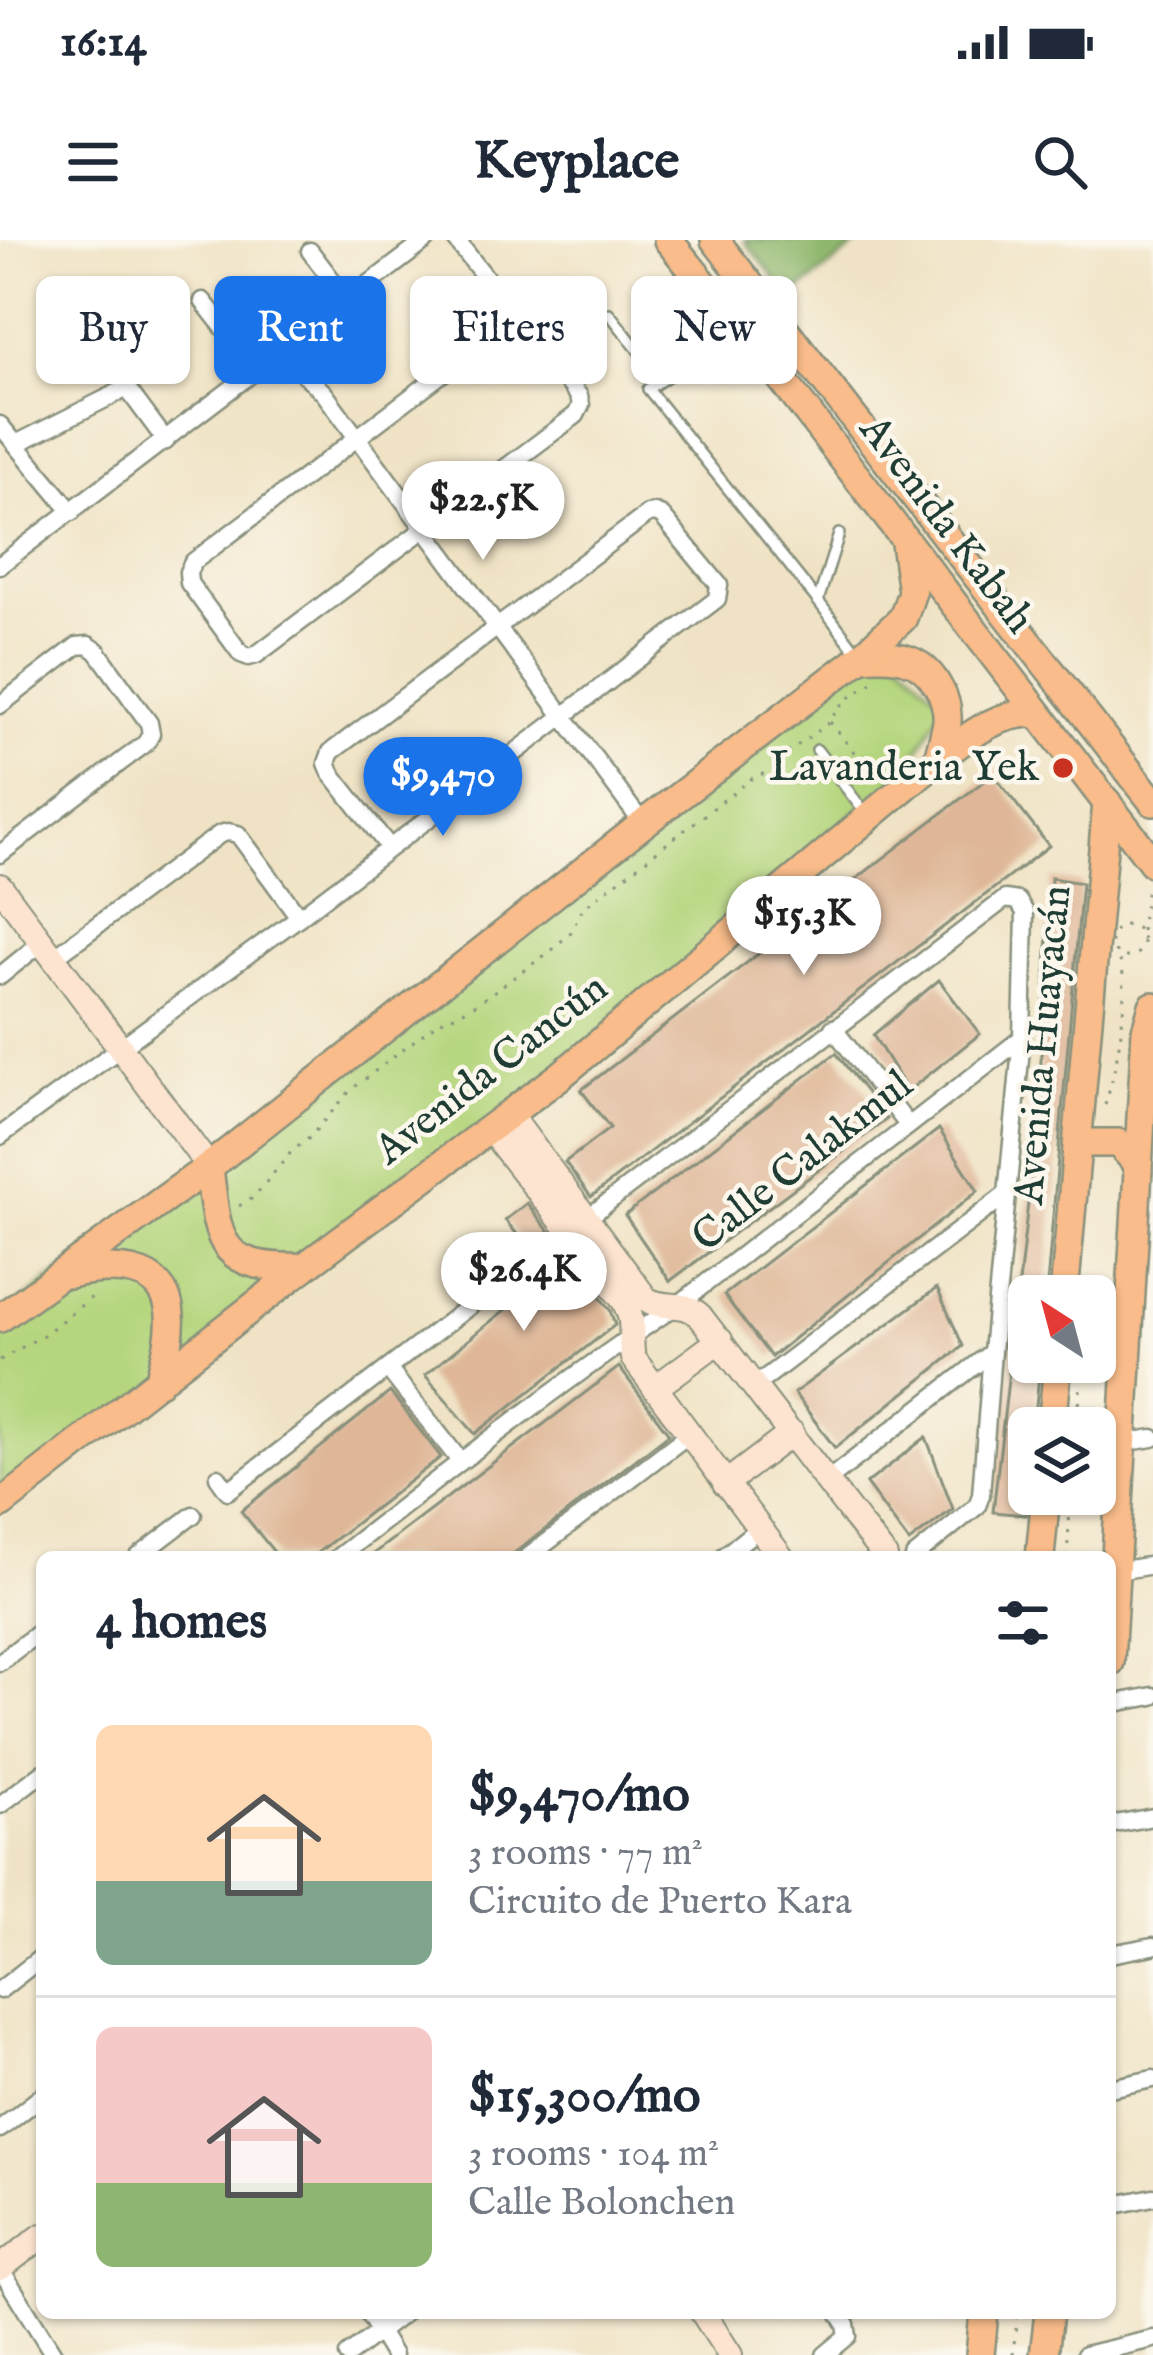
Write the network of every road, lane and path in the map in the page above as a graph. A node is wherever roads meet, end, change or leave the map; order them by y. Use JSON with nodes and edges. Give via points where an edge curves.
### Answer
{"nodes":[{"id":1,"x":428,"y":240,"type":"edge"},
{"id":2,"x":456,"y":240,"type":"edge"},
{"id":3,"x":668,"y":240,"type":"edge"},
{"id":4,"x":698,"y":240,"type":"edge"},
{"id":5,"x":715,"y":240,"type":"edge"},
{"id":6,"x":310,"y":251,"type":"dead end"},
{"id":7,"x":329,"y":276,"type":"edge"},
{"id":8,"x":381,"y":276,"type":"edge"},
{"id":9,"x":485,"y":276,"type":"edge"},
{"id":10,"x":697,"y":276,"type":"edge"},
{"id":11,"x":715,"y":276,"type":"edge"},
{"id":12,"x":203,"y":301,"type":"dead end"},
{"id":13,"x":609,"y":313,"type":"dead end"},
{"id":14,"x":214,"y":315,"type":"edge"},
{"id":15,"x":631,"y":341,"type":"edge"},
{"id":16,"x":124,"y":384,"type":"edge"},
{"id":17,"x":237,"y":384,"type":"edge"},
{"id":18,"x":315,"y":384,"type":"edge"},
{"id":19,"x":428,"y":384,"type":"edge"},
{"id":20,"x":569,"y":384,"type":"edge"},
{"id":21,"x":655,"y":384,"type":"edge"},
{"id":22,"x":784,"y":384,"type":"edge"},
{"id":23,"x":127,"y":388,"type":"junction"},
{"id":24,"x":0,"y":425,"type":"edge"},
{"id":25,"x":356,"y":439,"type":"junction"},
{"id":26,"x":166,"y":441,"type":"junction"},
{"id":27,"x":16,"y":444,"type":"junction"},
{"id":28,"x":72,"y":512,"type":"junction"},
{"id":29,"x":425,"y":529,"type":"junction"},
{"id":30,"x":839,"y":534,"type":"dead end"},
{"id":31,"x":905,"y":543,"type":"junction"},
{"id":32,"x":0,"y":565,"type":"edge"},
{"id":33,"x":818,"y":601,"type":"junction"},
{"id":34,"x":498,"y":626,"type":"junction"},
{"id":35,"x":868,"y":669,"type":"junction"},
{"id":36,"x":0,"y":705,"type":"edge"},
{"id":37,"x":1036,"y":713,"type":"junction"},
{"id":38,"x":562,"y":717,"type":"junction"},
{"id":39,"x":830,"y":722,"type":"junction"},
{"id":40,"x":817,"y":750,"type":"dead end"},
{"id":41,"x":938,"y":759,"type":"junction"},
{"id":42,"x":899,"y":762,"type":"dead end"},
{"id":43,"x":1107,"y":802,"type":"junction"},
{"id":44,"x":1153,"y":802,"type":"edge"},
{"id":45,"x":870,"y":818,"type":"junction"},
{"id":46,"x":643,"y":824,"type":"junction"},
{"id":47,"x":389,"y":847,"type":"junction"},
{"id":48,"x":0,"y":854,"type":"edge"},
{"id":49,"x":1152,"y":862,"type":"edge"},
{"id":50,"x":0,"y":886,"type":"edge"},
{"id":51,"x":299,"y":917,"type":"junction"},
{"id":52,"x":1141,"y":933,"type":"junction"},
{"id":53,"x":48,"y":950,"type":"junction"},
{"id":54,"x":1135,"y":955,"type":"junction"},
{"id":55,"x":1125,"y":970,"type":"dead end"},
{"id":56,"x":0,"y":976,"type":"edge"},
{"id":57,"x":1153,"y":1006,"type":"edge"},
{"id":58,"x":833,"y":1028,"type":"junction"},
{"id":59,"x":1022,"y":1038,"type":"junction"},
{"id":60,"x":122,"y":1049,"type":"junction"},
{"id":61,"x":500,"y":1122,"type":"junction"},
{"id":62,"x":908,"y":1125,"type":"junction"},
{"id":63,"x":0,"y":1136,"type":"edge"},
{"id":64,"x":1078,"y":1143,"type":"junction"},
{"id":65,"x":209,"y":1167,"type":"junction"},
{"id":66,"x":1138,"y":1171,"type":"junction"},
{"id":67,"x":1008,"y":1193,"type":"junction"},
{"id":68,"x":213,"y":1213,"type":"junction"},
{"id":69,"x":586,"y":1219,"type":"junction"},
{"id":70,"x":304,"y":1267,"type":"junction"},
{"id":71,"x":123,"y":1268,"type":"junction"},
{"id":72,"x":519,"y":1268,"type":"dead end"},
{"id":73,"x":1066,"y":1275,"type":"edge"},
{"id":74,"x":60,"y":1276,"type":"junction"},
{"id":75,"x":679,"y":1304,"type":"junction"},
{"id":76,"x":0,"y":1318,"type":"edge"},
{"id":77,"x":1141,"y":1326,"type":"edge"},
{"id":78,"x":633,"y":1334,"type":"junction"},
{"id":79,"x":720,"y":1340,"type":"junction"},
{"id":80,"x":992,"y":1352,"type":"junction"},
{"id":81,"x":0,"y":1360,"type":"edge"},
{"id":82,"x":389,"y":1370,"type":"junction"},
{"id":83,"x":159,"y":1382,"type":"junction"},
{"id":84,"x":756,"y":1385,"type":"junction"},
{"id":85,"x":655,"y":1388,"type":"junction"},
{"id":86,"x":792,"y":1433,"type":"junction"},
{"id":87,"x":688,"y":1434,"type":"junction"},
{"id":88,"x":1153,"y":1438,"type":"edge"},
{"id":89,"x":1122,"y":1443,"type":"junction"},
{"id":90,"x":460,"y":1461,"type":"junction"},
{"id":91,"x":218,"y":1477,"type":"dead end"},
{"id":92,"x":828,"y":1480,"type":"junction"},
{"id":93,"x":725,"y":1484,"type":"junction"},
{"id":94,"x":0,"y":1505,"type":"edge"},
{"id":95,"x":193,"y":1515,"type":"dead end"},
{"id":96,"x":1044,"y":1515,"type":"edge"},
{"id":97,"x":1070,"y":1515,"type":"edge"},
{"id":98,"x":759,"y":1528,"type":"junction"},
{"id":99,"x":146,"y":1551,"type":"edge"},
{"id":100,"x":346,"y":1551,"type":"edge"},
{"id":101,"x":536,"y":1551,"type":"edge"},
{"id":102,"x":730,"y":1551,"type":"edge"},
{"id":103,"x":776,"y":1551,"type":"edge"},
{"id":104,"x":881,"y":1551,"type":"edge"},
{"id":105,"x":921,"y":1551,"type":"edge"},
{"id":106,"x":1041,"y":1551,"type":"edge"},
{"id":107,"x":1067,"y":1551,"type":"edge"},
{"id":108,"x":1153,"y":1564,"type":"edge"},
{"id":109,"x":1117,"y":1571,"type":"junction"},
{"id":110,"x":1116,"y":1584,"type":"edge"},
{"id":111,"x":36,"y":1635,"type":"edge"},
{"id":112,"x":0,"y":1662,"type":"edge"},
{"id":113,"x":1153,"y":1696,"type":"edge"},
{"id":114,"x":1116,"y":1703,"type":"edge"},
{"id":115,"x":36,"y":1778,"type":"edge"},
{"id":116,"x":0,"y":1805,"type":"edge"},
{"id":117,"x":1153,"y":1817,"type":"edge"},
{"id":118,"x":1116,"y":1824,"type":"edge"},
{"id":119,"x":1153,"y":1946,"type":"edge"},
{"id":120,"x":1116,"y":1953,"type":"edge"},
{"id":121,"x":36,"y":1963,"type":"edge"},
{"id":122,"x":0,"y":1990,"type":"edge"},
{"id":123,"x":1153,"y":2079,"type":"edge"},
{"id":124,"x":1116,"y":2087,"type":"edge"},
{"id":125,"x":36,"y":2101,"type":"edge"},
{"id":126,"x":0,"y":2128,"type":"edge"},
{"id":127,"x":1153,"y":2197,"type":"edge"},
{"id":128,"x":1116,"y":2205,"type":"edge"},
{"id":129,"x":36,"y":2241,"type":"edge"},
{"id":130,"x":0,"y":2268,"type":"edge"},
{"id":131,"x":371,"y":2319,"type":"edge"},
{"id":132,"x":396,"y":2319,"type":"edge"},
{"id":133,"x":708,"y":2319,"type":"edge"},
{"id":134,"x":842,"y":2319,"type":"edge"},
{"id":135,"x":983,"y":2319,"type":"edge"},
{"id":136,"x":1016,"y":2319,"type":"edge"},
{"id":137,"x":1048,"y":2319,"type":"edge"},
{"id":138,"x":379,"y":2332,"type":"junction"},
{"id":139,"x":1153,"y":2339,"type":"edge"},
{"id":140,"x":54,"y":2355,"type":"edge"},
{"id":141,"x":349,"y":2355,"type":"edge"},
{"id":142,"x":393,"y":2355,"type":"edge"},
{"id":143,"x":730,"y":2355,"type":"edge"},
{"id":144,"x":826,"y":2355,"type":"edge"},
{"id":145,"x":980,"y":2355,"type":"edge"},
{"id":146,"x":1013,"y":2355,"type":"edge"},
{"id":147,"x":1044,"y":2355,"type":"edge"},
{"id":148,"x":1085,"y":2355,"type":"edge"}],
"edges":[{"from":1,"to":8,"type":"street"},
{"from":2,"to":9,"type":"street"},
{"from":3,"to":10,"type":"main road","name":"Avenida Kabah"},
{"from":4,"to":11,"type":"main road"},
{"from":5,"to":44,"type":"main road","name":"Avenida Kabah"},
{"from":6,"to":7,"type":"street"},
{"from":12,"to":14,"type":"street"},
{"from":13,"to":15,"type":"lane"},
{"from":16,"to":23,"type":"street"},
{"from":17,"to":26,"type":"street"},
{"from":18,"to":25,"type":"street"},
{"from":19,"to":25,"type":"street"},
{"from":20,"to":29,"type":"street","via":[[581,405],[576,415]]},
{"from":21,"to":33,"type":"lane","via":[[648,389]]},
{"from":22,"to":31,"type":"main road","name":"Avenida Kabah"},
{"from":23,"to":26,"type":"street"},
{"from":23,"to":27,"type":"street"},
{"from":24,"to":27,"type":"street"},
{"from":25,"to":29,"type":"street"},
{"from":25,"to":29,"type":"street","via":[[193,562],[189,583],[241,654],[256,655]]},
{"from":26,"to":28,"type":"street"},
{"from":27,"to":28,"type":"street"},
{"from":28,"to":32,"type":"street"},
{"from":29,"to":34,"type":"street"},
{"from":30,"to":33,"type":"lane"},
{"from":31,"to":35,"type":"main road","via":[[912,592]]},
{"from":31,"to":37,"type":"main road","name":"Avenida Kabah"},
{"from":33,"to":35,"type":"lane"},
{"from":34,"to":38,"type":"street"},
{"from":34,"to":38,"type":"street","via":[[648,514],[662,516],[719,585],[717,599]]},
{"from":34,"to":47,"type":"street","via":[[331,752],[331,773]]},
{"from":35,"to":39,"type":"path"},
{"from":35,"to":41,"type":"main road","via":[[898,656],[927,669],[947,720]]},
{"from":35,"to":46,"type":"main road"},
{"from":36,"to":48,"type":"street","via":[[88,645],[151,734]]},
{"from":37,"to":41,"type":"main road","name":"Avenida Cancún","via":[[996,720]]},
{"from":37,"to":43,"type":"main road","name":"Avenida Kabah"},
{"from":38,"to":46,"type":"street"},
{"from":38,"to":47,"type":"street"},
{"from":39,"to":42,"type":"path","via":[[858,757]]},
{"from":39,"to":68,"type":"path","via":[[583,908],[551,951],[390,1056],[253,1198]]},
{"from":40,"to":45,"type":"lane"},
{"from":41,"to":45,"type":"main road","name":"Avenida Cancún"},
{"from":43,"to":49,"type":"main road","name":"Avenida Kabah"},
{"from":43,"to":64,"type":"main road","name":"Avenida Huayacán"},
{"from":45,"to":61,"type":"main road","name":"Avenida Cancún"},
{"from":46,"to":65,"type":"main road"},
{"from":47,"to":51,"type":"street"},
{"from":49,"to":52,"type":"path"},
{"from":50,"to":53,"type":"street"},
{"from":51,"to":53,"type":"street","via":[[238,834],[228,832]]},
{"from":51,"to":60,"type":"street"},
{"from":52,"to":54,"type":"path"},
{"from":52,"to":54,"type":"path","via":[[1123,926],[1112,937],[1119,954]]},
{"from":53,"to":56,"type":"street"},
{"from":53,"to":60,"type":"street"},
{"from":54,"to":55,"type":"path"},
{"from":57,"to":66,"type":"main road"},
{"from":58,"to":59,"type":"street","via":[[1005,899],[1025,912]]},
{"from":58,"to":62,"type":"street"},
{"from":58,"to":69,"type":"street"},
{"from":59,"to":62,"type":"street","name":"Calle Calakmul"},
{"from":59,"to":67,"type":"street"},
{"from":60,"to":63,"type":"street"},
{"from":60,"to":65,"type":"street"},
{"from":61,"to":69,"type":"street"},
{"from":61,"to":70,"type":"main road","name":"Avenida Cancún"},
{"from":61,"to":78,"type":"street","via":[[624,1301]]},
{"from":62,"to":75,"type":"street","name":"Calle Calakmul"},
{"from":64,"to":66,"type":"main road","via":[[1118,1143]]},
{"from":64,"to":73,"type":"main road","name":"Avenida Huayacán"},
{"from":65,"to":68,"type":"main road"},
{"from":65,"to":74,"type":"main road"},
{"from":66,"to":77,"type":"main road"},
{"from":67,"to":80,"type":"street"},
{"from":67,"to":84,"type":"street"},
{"from":68,"to":70,"type":"main road","via":[[223,1241],[247,1261]]},
{"from":69,"to":75,"type":"street","via":[[646,1299]]},
{"from":70,"to":83,"type":"main road","name":"Avenida Cancún"},
{"from":71,"to":74,"type":"main road"},
{"from":71,"to":81,"type":"path","via":[[87,1304]]},
{"from":71,"to":83,"type":"main road","via":[[150,1280],[167,1304]]},
{"from":72,"to":82,"type":"street"},
{"from":74,"to":76,"type":"main road"},
{"from":75,"to":78,"type":"street","name":"Calle Calakmul"},
{"from":75,"to":79,"type":"street"},
{"from":77,"to":89,"type":"main road"},
{"from":78,"to":85,"type":"street","via":[[633,1358]]},
{"from":78,"to":90,"type":"street","name":"Calle Calakmul"},
{"from":79,"to":84,"type":"street"},
{"from":79,"to":85,"type":"street"},
{"from":80,"to":92,"type":"street"},
{"from":80,"to":105,"type":"street","via":[[980,1501]]},
{"from":82,"to":90,"type":"street"},
{"from":82,"to":91,"type":"street","via":[[228,1491]]},
{"from":83,"to":94,"type":"main road","name":"Avenida Cancún"},
{"from":84,"to":86,"type":"street"},
{"from":85,"to":87,"type":"street"},
{"from":86,"to":92,"type":"street"},
{"from":86,"to":93,"type":"street"},
{"from":87,"to":93,"type":"street"},
{"from":87,"to":101,"type":"street"},
{"from":88,"to":89,"type":"street"},
{"from":89,"to":109,"type":"main road"},
{"from":90,"to":100,"type":"street","name":"Calle Calakmul"},
{"from":92,"to":104,"type":"street"},
{"from":93,"to":98,"type":"street"},
{"from":95,"to":99,"type":"street"},
{"from":96,"to":106,"type":"main road"},
{"from":97,"to":107,"type":"path"},
{"from":98,"to":102,"type":"street"},
{"from":98,"to":103,"type":"street"},
{"from":108,"to":109,"type":"street"},
{"from":109,"to":110,"type":"main road"},
{"from":111,"to":112,"type":"street"},
{"from":113,"to":114,"type":"street"},
{"from":115,"to":116,"type":"street"},
{"from":117,"to":118,"type":"street"},
{"from":119,"to":120,"type":"street"},
{"from":121,"to":122,"type":"street"},
{"from":123,"to":124,"type":"street"},
{"from":125,"to":126,"type":"street"},
{"from":127,"to":128,"type":"street"},
{"from":129,"to":130,"type":"street"},
{"from":130,"to":140,"type":"street"},
{"from":131,"to":138,"type":"street"},
{"from":132,"to":138,"type":"street"},
{"from":133,"to":143,"type":"street"},
{"from":134,"to":144,"type":"street","via":[[848,2336]]},
{"from":135,"to":145,"type":"main road"},
{"from":136,"to":146,"type":"path"},
{"from":137,"to":147,"type":"main road"},
{"from":138,"to":141,"type":"street"},
{"from":138,"to":142,"type":"street"},
{"from":139,"to":148,"type":"street"}]}
